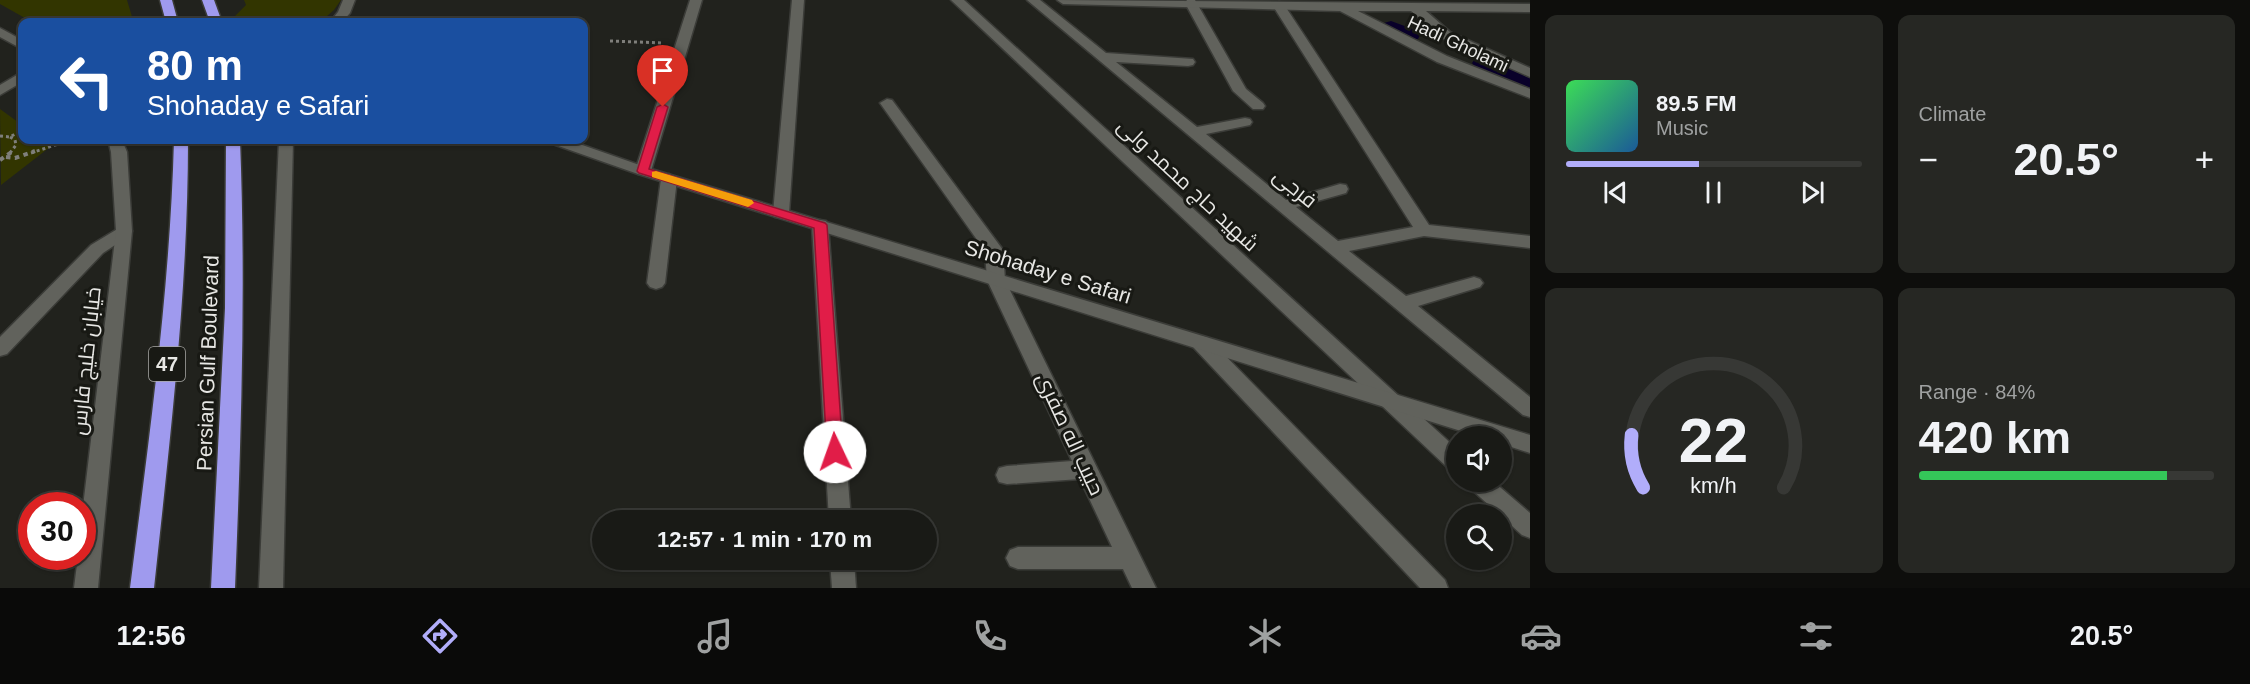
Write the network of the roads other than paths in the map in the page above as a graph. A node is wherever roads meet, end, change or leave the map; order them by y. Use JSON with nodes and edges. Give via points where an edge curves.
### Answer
{"nodes":[{"id":1,"x":166,"y":0,"type":"edge"},
{"id":2,"x":208,"y":0,"type":"edge"},
{"id":3,"x":349,"y":0,"type":"edge"},
{"id":4,"x":696,"y":0,"type":"edge"},
{"id":5,"x":798,"y":0,"type":"edge"},
{"id":6,"x":957,"y":0,"type":"edge"},
{"id":7,"x":1033,"y":0,"type":"edge"},
{"id":8,"x":1063,"y":0,"type":"edge"},
{"id":9,"x":1191,"y":3,"type":"junction"},
{"id":10,"x":1279,"y":6,"type":"junction"},
{"id":11,"x":1341,"y":7,"type":"junction"},
{"id":12,"x":1414,"y":7,"type":"junction"},
{"id":13,"x":1530,"y":8,"type":"edge"},
{"id":14,"x":171,"y":18,"type":"edge"},
{"id":15,"x":215,"y":18,"type":"edge"},
{"id":16,"x":340,"y":18,"type":"edge"},
{"id":17,"x":0,"y":32,"type":"edge"},
{"id":18,"x":18,"y":43,"type":"edge"},
{"id":19,"x":1472,"y":48,"type":"junction"},
{"id":20,"x":1103,"y":57,"type":"junction"},
{"id":21,"x":1442,"y":59,"type":"junction"},
{"id":22,"x":1188,"y":62,"type":"dead end"},
{"id":23,"x":1530,"y":73,"type":"edge"},
{"id":24,"x":18,"y":79,"type":"edge"},
{"id":25,"x":0,"y":91,"type":"edge"},
{"id":26,"x":1530,"y":94,"type":"edge"},
{"id":27,"x":887,"y":103,"type":"dead end"},
{"id":28,"x":1258,"y":106,"type":"dead end"},
{"id":29,"x":1245,"y":122,"type":"dead end"},
{"id":30,"x":1194,"y":132,"type":"junction"},
{"id":31,"x":117,"y":144,"type":"edge"},
{"id":32,"x":182,"y":144,"type":"edge"},
{"id":33,"x":233,"y":144,"type":"edge"},
{"id":34,"x":286,"y":144,"type":"edge"},
{"id":35,"x":566,"y":144,"type":"edge"},
{"id":36,"x":643,"y":171,"type":"junction"},
{"id":37,"x":669,"y":179,"type":"junction"},
{"id":38,"x":1340,"y":189,"type":"dead end"},
{"id":39,"x":1283,"y":206,"type":"junction"},
{"id":40,"x":781,"y":213,"type":"junction"},
{"id":41,"x":820,"y":225,"type":"junction"},
{"id":42,"x":1424,"y":230,"type":"junction"},
{"id":43,"x":124,"y":231,"type":"junction"},
{"id":44,"x":1530,"y":242,"type":"edge"},
{"id":45,"x":1334,"y":248,"type":"junction"},
{"id":46,"x":996,"y":280,"type":"junction"},
{"id":47,"x":656,"y":283,"type":"dead end"},
{"id":48,"x":1473,"y":283,"type":"dead end"},
{"id":49,"x":1402,"y":304,"type":"junction"},
{"id":50,"x":1201,"y":343,"type":"junction"},
{"id":51,"x":0,"y":349,"type":"edge"},
{"id":52,"x":1391,"y":402,"type":"junction"},
{"id":53,"x":1530,"y":409,"type":"edge"},
{"id":54,"x":1530,"y":444,"type":"edge"},
{"id":55,"x":1446,"y":452,"type":"edge"},
{"id":56,"x":1086,"y":469,"type":"junction"},
{"id":57,"x":1007,"y":475,"type":"dead end"},
{"id":58,"x":1490,"y":492,"type":"edge"},
{"id":59,"x":839,"y":510,"type":"edge"},
{"id":60,"x":1530,"y":528,"type":"edge"},
{"id":61,"x":1018,"y":558,"type":"dead end"},
{"id":62,"x":1129,"y":558,"type":"junction"},
{"id":63,"x":843,"y":570,"type":"edge"},
{"id":64,"x":86,"y":588,"type":"edge"},
{"id":65,"x":141,"y":588,"type":"edge"},
{"id":66,"x":223,"y":588,"type":"edge"},
{"id":67,"x":271,"y":588,"type":"edge"},
{"id":68,"x":844,"y":588,"type":"edge"},
{"id":69,"x":1144,"y":588,"type":"edge"},
{"id":70,"x":1436,"y":588,"type":"edge"}],
"edges":[{"from":1,"to":14,"type":"highway"},
{"from":2,"to":15,"type":"highway"},
{"from":3,"to":16,"type":"street"},
{"from":4,"to":36,"type":"street"},
{"from":5,"to":40,"type":"street"},
{"from":6,"to":52,"type":"street","name":"شهید حاج محمد ولی"},
{"from":7,"to":20,"type":"street","name":"فرجی"},
{"from":8,"to":9,"type":"street"},
{"from":9,"to":10,"type":"street"},
{"from":9,"to":28,"type":"street","via":[[1240,90]]},
{"from":10,"to":11,"type":"street"},
{"from":10,"to":42,"type":"street"},
{"from":11,"to":12,"type":"street"},
{"from":11,"to":21,"type":"street","name":"Hadi Gholami"},
{"from":12,"to":13,"type":"street"},
{"from":12,"to":19,"type":"street","name":"Hadi Gholami","via":[[1446,35]]},
{"from":17,"to":18,"type":"street"},
{"from":19,"to":21,"type":"street"},
{"from":19,"to":23,"type":"street","name":"Hadi Gholami"},
{"from":20,"to":22,"type":"street"},
{"from":20,"to":30,"type":"street","name":"فرجی"},
{"from":21,"to":26,"type":"street","name":"Hadi Gholami"},
{"from":24,"to":25,"type":"street"},
{"from":27,"to":46,"type":"street","via":[[994,250]]},
{"from":29,"to":30,"type":"street"},
{"from":30,"to":39,"type":"street","name":"فرجی"},
{"from":31,"to":43,"type":"street","name":"خیابان خلیج فارس"},
{"from":32,"to":65,"type":"highway","name":"Persian Gulf Boulevard","number":"47","via":[[164,399]]},
{"from":33,"to":66,"type":"highway","name":"Persian Gulf Boulevard","via":[[237,234]]},
{"from":34,"to":67,"type":"street"},
{"from":35,"to":36,"type":"street","name":"Shohaday e Safari"},
{"from":36,"to":37,"type":"street","name":"Shohaday e Safari"},
{"from":37,"to":40,"type":"street","name":"Shohaday e Safari"},
{"from":37,"to":47,"type":"street"},
{"from":38,"to":39,"type":"street"},
{"from":39,"to":45,"type":"street","name":"فرجی"},
{"from":40,"to":41,"type":"street","name":"Shohaday e Safari"},
{"from":41,"to":46,"type":"street","name":"Shohaday e Safari"},
{"from":41,"to":59,"type":"street"},
{"from":42,"to":44,"type":"street"},
{"from":42,"to":45,"type":"street"},
{"from":43,"to":51,"type":"street","via":[[97,249]]},
{"from":43,"to":64,"type":"street","name":"خیابان خلیج فارس"},
{"from":45,"to":49,"type":"street","name":"فرجی"},
{"from":46,"to":50,"type":"street","name":"Shohaday e Safari"},
{"from":46,"to":56,"type":"street","name":"حبیب اله صفری"},
{"from":48,"to":49,"type":"street"},
{"from":49,"to":53,"type":"street","name":"فرجی"},
{"from":50,"to":52,"type":"street","name":"Shohaday e Safari"},
{"from":50,"to":70,"type":"street"},
{"from":52,"to":54,"type":"street","name":"Shohaday e Safari"},
{"from":52,"to":55,"type":"street","name":"شهید حاج محمد ولی"},
{"from":56,"to":57,"type":"street"},
{"from":56,"to":62,"type":"street","name":"حبیب اله صفری"},
{"from":58,"to":60,"type":"street"},
{"from":61,"to":62,"type":"street"},
{"from":62,"to":69,"type":"street","name":"حبیب اله صفری"},
{"from":63,"to":68,"type":"street"}]}
